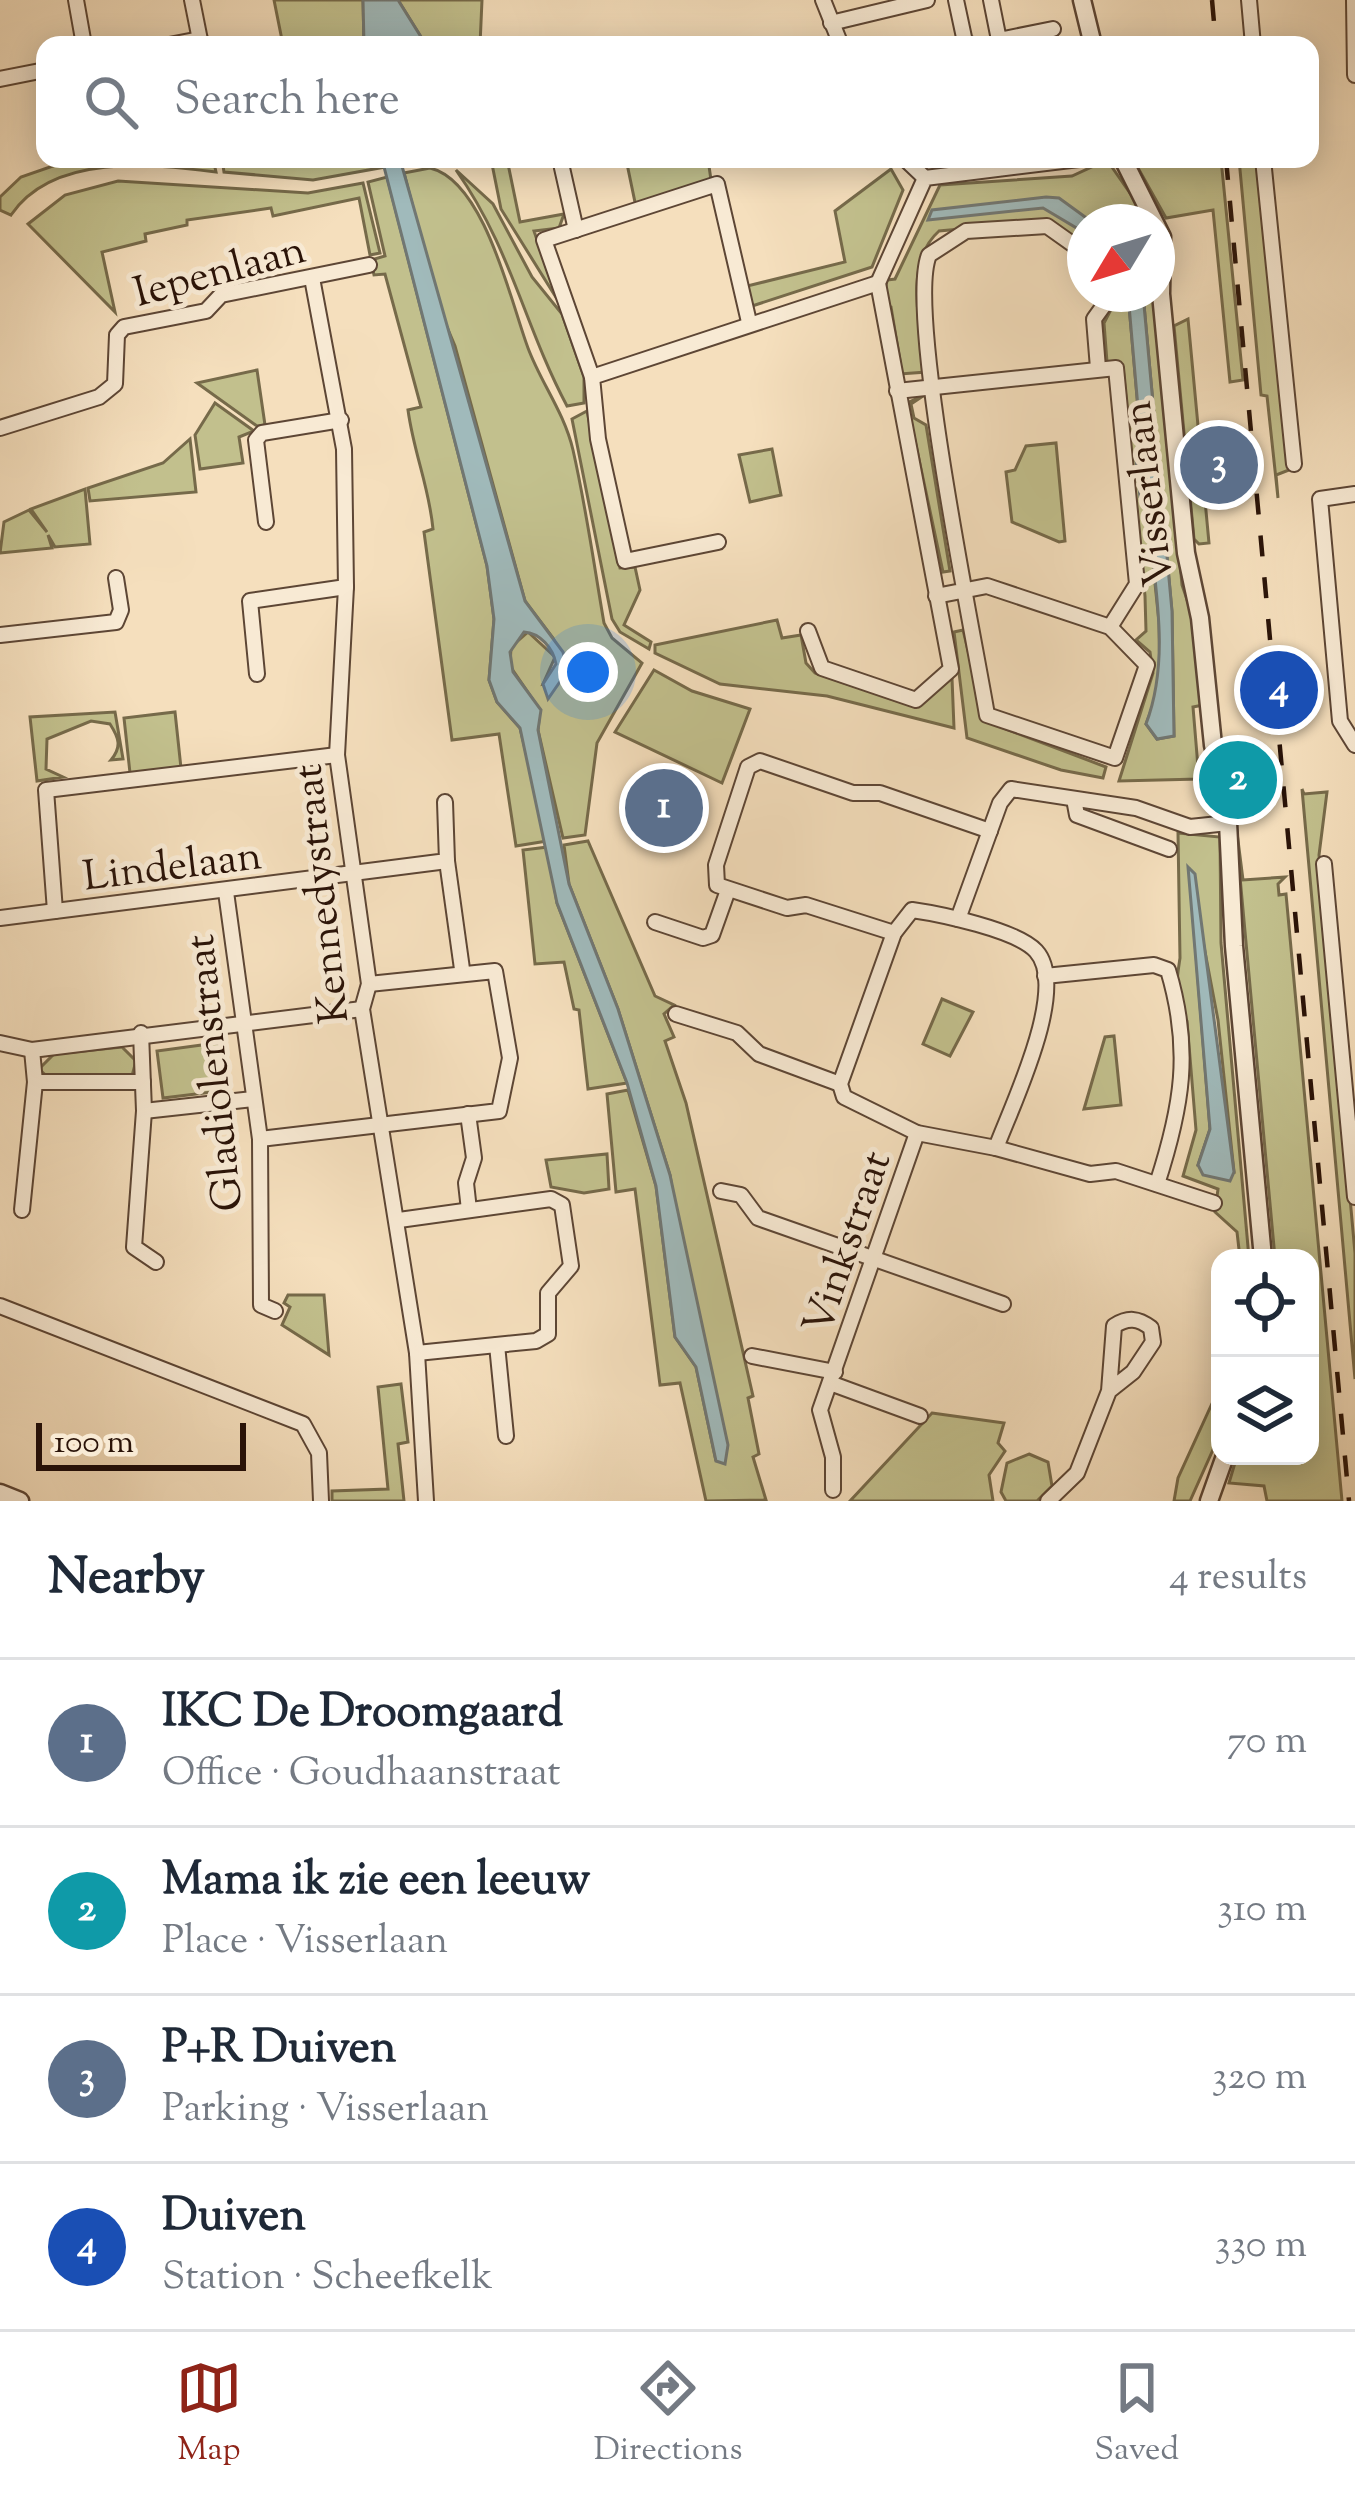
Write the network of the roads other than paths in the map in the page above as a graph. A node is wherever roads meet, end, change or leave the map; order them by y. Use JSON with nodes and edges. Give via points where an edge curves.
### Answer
{"nodes":[{"id":1,"x":76,"y":0,"type":"edge"},
{"id":2,"x":193,"y":0,"type":"edge"},
{"id":3,"x":823,"y":0,"type":"edge"},
{"id":4,"x":928,"y":0,"type":"edge"},
{"id":5,"x":956,"y":0,"type":"edge"},
{"id":6,"x":991,"y":0,"type":"edge"},
{"id":7,"x":1082,"y":0,"type":"edge"},
{"id":8,"x":1249,"y":0,"type":"edge"},
{"id":9,"x":1354,"y":0,"type":"edge"},
{"id":10,"x":831,"y":23,"type":"junction"},
{"id":11,"x":1053,"y":29,"type":"dead end"},
{"id":12,"x":82,"y":36,"type":"edge"},
{"id":13,"x":200,"y":36,"type":"edge"},
{"id":14,"x":837,"y":36,"type":"edge"},
{"id":15,"x":964,"y":36,"type":"edge"},
{"id":16,"x":998,"y":36,"type":"edge"},
{"id":17,"x":1019,"y":36,"type":"edge"},
{"id":18,"x":1091,"y":36,"type":"edge"},
{"id":19,"x":1252,"y":36,"type":"edge"},
{"id":20,"x":36,"y":72,"type":"edge"},
{"id":21,"x":1355,"y":75,"type":"edge"},
{"id":22,"x":0,"y":79,"type":"edge"},
{"id":23,"x":562,"y":168,"type":"edge"},
{"id":24,"x":914,"y":168,"type":"edge"},
{"id":25,"x":1006,"y":168,"type":"edge"},
{"id":26,"x":1128,"y":168,"type":"edge"},
{"id":27,"x":1264,"y":168,"type":"edge"},
{"id":28,"x":925,"y":178,"type":"junction"},
{"id":29,"x":576,"y":230,"type":"junction"},
{"id":30,"x":1067,"y":240,"type":"edge"},
{"id":31,"x":370,"y":266,"type":"dead end"},
{"id":32,"x":312,"y":278,"type":"junction"},
{"id":33,"x":878,"y":283,"type":"junction"},
{"id":34,"x":1099,"y":312,"type":"edge"},
{"id":35,"x":749,"y":322,"type":"junction"},
{"id":36,"x":1098,"y":368,"type":"junction"},
{"id":37,"x":592,"y":376,"type":"junction"},
{"id":38,"x":933,"y":384,"type":"junction"},
{"id":39,"x":897,"y":391,"type":"junction"},
{"id":40,"x":341,"y":420,"type":"junction"},
{"id":41,"x":0,"y":428,"type":"edge"},
{"id":42,"x":1294,"y":464,"type":"dead end"},
{"id":43,"x":1355,"y":494,"type":"edge"},
{"id":44,"x":266,"y":523,"type":"dead end"},
{"id":45,"x":718,"y":542,"type":"dead end"},
{"id":46,"x":116,"y":578,"type":"dead end"},
{"id":47,"x":346,"y":586,"type":"junction"},
{"id":48,"x":966,"y":589,"type":"junction"},
{"id":49,"x":936,"y":596,"type":"junction"},
{"id":50,"x":1110,"y":628,"type":"junction"},
{"id":51,"x":808,"y":631,"type":"dead end"},
{"id":52,"x":0,"y":635,"type":"edge"},
{"id":53,"x":257,"y":674,"type":"dead end"},
{"id":54,"x":1355,"y":745,"type":"edge"},
{"id":55,"x":337,"y":755,"type":"junction"},
{"id":56,"x":1074,"y":799,"type":"junction"},
{"id":57,"x":445,"y":802,"type":"dead end"},
{"id":58,"x":1228,"y":823,"type":"junction"},
{"id":59,"x":990,"y":831,"type":"junction"},
{"id":60,"x":1168,"y":849,"type":"dead end"},
{"id":61,"x":447,"y":861,"type":"junction"},
{"id":62,"x":1324,"y":864,"type":"dead end"},
{"id":63,"x":352,"y":875,"type":"junction"},
{"id":64,"x":728,"y":890,"type":"junction"},
{"id":65,"x":226,"y":892,"type":"junction"},
{"id":66,"x":55,"y":911,"type":"junction"},
{"id":67,"x":0,"y":918,"type":"edge"},
{"id":68,"x":958,"y":919,"type":"junction"},
{"id":69,"x":655,"y":922,"type":"dead end"},
{"id":70,"x":894,"y":933,"type":"junction"},
{"id":71,"x":461,"y":968,"type":"dead end"},
{"id":72,"x":1045,"y":976,"type":"junction"},
{"id":73,"x":370,"y":984,"type":"junction"},
{"id":74,"x":362,"y":1009,"type":"junction"},
{"id":75,"x":676,"y":1014,"type":"dead end"},
{"id":76,"x":243,"y":1022,"type":"junction"},
{"id":77,"x":141,"y":1033,"type":"junction"},
{"id":78,"x":0,"y":1043,"type":"edge"},
{"id":79,"x":32,"y":1050,"type":"junction"},
{"id":80,"x":35,"y":1082,"type":"junction"},
{"id":81,"x":143,"y":1082,"type":"junction"},
{"id":82,"x":841,"y":1084,"type":"junction"},
{"id":83,"x":254,"y":1099,"type":"junction"},
{"id":84,"x":144,"y":1111,"type":"junction"},
{"id":85,"x":468,"y":1114,"type":"junction"},
{"id":86,"x":378,"y":1124,"type":"junction"},
{"id":87,"x":917,"y":1133,"type":"junction"},
{"id":88,"x":260,"y":1139,"type":"junction"},
{"id":89,"x":996,"y":1148,"type":"junction"},
{"id":90,"x":1157,"y":1184,"type":"junction"},
{"id":91,"x":721,"y":1191,"type":"dead end"},
{"id":92,"x":1355,"y":1197,"type":"edge"},
{"id":93,"x":1214,"y":1204,"type":"dead end"},
{"id":94,"x":22,"y":1210,"type":"dead end"},
{"id":95,"x":469,"y":1210,"type":"junction"},
{"id":96,"x":399,"y":1220,"type":"junction"},
{"id":97,"x":1262,"y":1249,"type":"edge"},
{"id":98,"x":156,"y":1262,"type":"dead end"},
{"id":99,"x":876,"y":1262,"type":"junction"},
{"id":100,"x":1004,"y":1304,"type":"dead end"},
{"id":101,"x":0,"y":1306,"type":"edge"},
{"id":102,"x":274,"y":1311,"type":"dead end"},
{"id":103,"x":496,"y":1345,"type":"junction"},
{"id":104,"x":417,"y":1353,"type":"junction"},
{"id":105,"x":752,"y":1356,"type":"dead end"},
{"id":106,"x":832,"y":1378,"type":"junction"},
{"id":107,"x":1109,"y":1391,"type":"junction"},
{"id":108,"x":920,"y":1416,"type":"dead end"},
{"id":109,"x":506,"y":1436,"type":"dead end"},
{"id":110,"x":1222,"y":1465,"type":"edge"},
{"id":111,"x":833,"y":1490,"type":"dead end"},
{"id":112,"x":0,"y":1493,"type":"edge"},
{"id":113,"x":20,"y":1501,"type":"edge"},
{"id":114,"x":321,"y":1501,"type":"edge"},
{"id":115,"x":426,"y":1501,"type":"edge"},
{"id":116,"x":1048,"y":1501,"type":"edge"},
{"id":117,"x":1209,"y":1501,"type":"edge"}],
"edges":[{"from":1,"to":12,"type":"street"},
{"from":2,"to":13,"type":"street"},
{"from":3,"to":10,"type":"street"},
{"from":4,"to":10,"type":"street"},
{"from":5,"to":15,"type":"street"},
{"from":6,"to":16,"type":"street"},
{"from":7,"to":18,"type":"street"},
{"from":8,"to":19,"type":"street"},
{"from":9,"to":21,"type":"street"},
{"from":10,"to":14,"type":"street"},
{"from":11,"to":17,"type":"street"},
{"from":20,"to":22,"type":"street"},
{"from":23,"to":29,"type":"street"},
{"from":24,"to":28,"type":"street"},
{"from":25,"to":28,"type":"street"},
{"from":26,"to":58,"type":"street","name":"Visserlaan","via":[[1162,237],[1186,553]]},
{"from":27,"to":42,"type":"street"},
{"from":28,"to":33,"type":"street"},
{"from":29,"to":35,"type":"street","via":[[717,184]]},
{"from":29,"to":37,"type":"street","via":[[544,240]]},
{"from":30,"to":38,"type":"street","via":[[1047,226],[966,231],[928,255],[921,283]]},
{"from":31,"to":32,"type":"street","name":"Iepenlaan"},
{"from":32,"to":40,"type":"street","name":"Kennedystraat"},
{"from":32,"to":41,"type":"street","name":"Iepenlaan","via":[[221,295],[206,311],[124,327],[115,384],[99,397]]},
{"from":33,"to":35,"type":"street"},
{"from":33,"to":39,"type":"street"},
{"from":34,"to":36,"type":"street"},
{"from":35,"to":37,"type":"street"},
{"from":36,"to":38,"type":"street"},
{"from":36,"to":50,"type":"street","via":[[1115,368],[1137,584]]},
{"from":37,"to":45,"type":"street","via":[[625,561]]},
{"from":38,"to":39,"type":"street"},
{"from":38,"to":48,"type":"street"},
{"from":39,"to":49,"type":"street"},
{"from":40,"to":44,"type":"street","via":[[256,440]]},
{"from":40,"to":47,"type":"street","name":"Kennedystraat"},
{"from":43,"to":54,"type":"street","via":[[1320,499],[1340,722]]},
{"from":46,"to":52,"type":"street","via":[[116,622]]},
{"from":47,"to":53,"type":"street","via":[[250,601]]},
{"from":47,"to":55,"type":"street","name":"Kennedystraat"},
{"from":48,"to":49,"type":"street"},
{"from":48,"to":50,"type":"street","via":[[986,586]]},
{"from":48,"to":50,"type":"street","via":[[987,715],[1107,759],[1118,753],[1147,665]]},
{"from":49,"to":51,"type":"street","via":[[951,669],[916,700],[822,668]]},
{"from":55,"to":63,"type":"street","name":"Kennedystraat"},
{"from":55,"to":66,"type":"street","via":[[46,790]]},
{"from":56,"to":58,"type":"street","via":[[1190,827]]},
{"from":56,"to":59,"type":"street","via":[[1011,789]]},
{"from":56,"to":60,"type":"street","via":[[1077,815]]},
{"from":57,"to":61,"type":"street"},
{"from":58,"to":97,"type":"street","name":"Visserlaan"},
{"from":59,"to":64,"type":"street","via":[[760,761],[748,767],[713,878]]},
{"from":59,"to":68,"type":"street"},
{"from":61,"to":63,"type":"street","name":"Lindelaan"},
{"from":61,"to":71,"type":"street"},
{"from":62,"to":92,"type":"street"},
{"from":63,"to":65,"type":"street","name":"Lindelaan"},
{"from":63,"to":73,"type":"street","name":"Kennedystraat"},
{"from":64,"to":69,"type":"street","via":[[712,935]]},
{"from":64,"to":70,"type":"street"},
{"from":65,"to":66,"type":"street","name":"Lindelaan"},
{"from":65,"to":76,"type":"street","name":"Gladiolenstraat"},
{"from":66,"to":67,"type":"street","name":"Lindelaan"},
{"from":68,"to":70,"type":"street","via":[[912,910]]},
{"from":68,"to":72,"type":"street","via":[[1031,946]]},
{"from":70,"to":82,"type":"street"},
{"from":72,"to":89,"type":"street","via":[[1041,1025]]},
{"from":72,"to":90,"type":"street","via":[[1168,970],[1184,1075]]},
{"from":73,"to":74,"type":"street","name":"Kennedystraat"},
{"from":73,"to":85,"type":"street","via":[[495,971],[510,1058],[499,1111]]},
{"from":74,"to":76,"type":"street"},
{"from":74,"to":86,"type":"street","name":"Kennedystraat"},
{"from":75,"to":82,"type":"street","via":[[737,1033],[759,1054]]},
{"from":76,"to":77,"type":"street"},
{"from":76,"to":83,"type":"street","name":"Gladiolenstraat"},
{"from":77,"to":79,"type":"street"},
{"from":77,"to":81,"type":"street"},
{"from":78,"to":79,"type":"street"},
{"from":79,"to":80,"type":"street"},
{"from":80,"to":81,"type":"street"},
{"from":80,"to":94,"type":"street"},
{"from":81,"to":84,"type":"street"},
{"from":82,"to":87,"type":"street","via":[[861,1110]]},
{"from":83,"to":84,"type":"street"},
{"from":83,"to":88,"type":"street","name":"Gladiolenstraat"},
{"from":84,"to":98,"type":"street","via":[[134,1247]]},
{"from":85,"to":86,"type":"street"},
{"from":85,"to":95,"type":"street"},
{"from":86,"to":88,"type":"street"},
{"from":86,"to":96,"type":"street","name":"Kennedystraat"},
{"from":87,"to":89,"type":"street"},
{"from":87,"to":99,"type":"street","name":"Vinkstraat"},
{"from":88,"to":102,"type":"street","name":"Gladiolenstraat","via":[[261,1305]]},
{"from":89,"to":90,"type":"street"},
{"from":90,"to":93,"type":"street"},
{"from":91,"to":99,"type":"street","via":[[741,1195],[758,1218]]},
{"from":95,"to":96,"type":"street"},
{"from":95,"to":103,"type":"street","via":[[551,1199],[562,1205],[571,1266],[548,1293],[548,1334]]},
{"from":96,"to":104,"type":"street","name":"Kennedystraat"},
{"from":99,"to":100,"type":"street"},
{"from":99,"to":106,"type":"street","name":"Vinkstraat"},
{"from":101,"to":114,"type":"street","via":[[303,1424],[319,1453]]},
{"from":103,"to":104,"type":"street"},
{"from":103,"to":109,"type":"street"},
{"from":104,"to":115,"type":"street","name":"Kennedystraat"},
{"from":105,"to":106,"type":"street","name":"Vinkstraat"},
{"from":106,"to":108,"type":"street","name":"Vinkstraat"},
{"from":106,"to":111,"type":"street","name":"Vinkstraat","via":[[820,1410]]},
{"from":107,"to":107,"type":"street","via":[[1153,1342],[1141,1320],[1114,1326]]},
{"from":107,"to":116,"type":"street","via":[[1076,1473]]},
{"from":110,"to":117,"type":"street"},
{"from":112,"to":113,"type":"street"}]}
